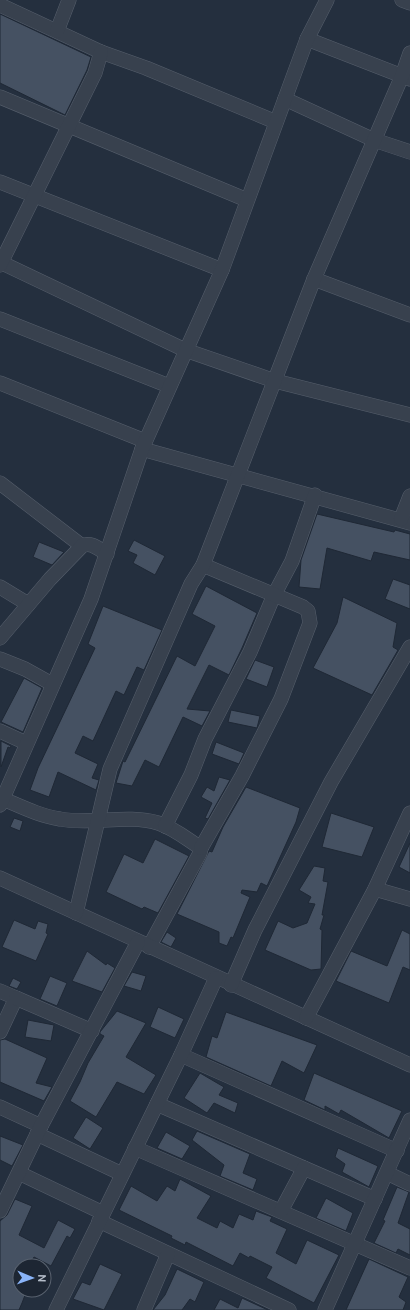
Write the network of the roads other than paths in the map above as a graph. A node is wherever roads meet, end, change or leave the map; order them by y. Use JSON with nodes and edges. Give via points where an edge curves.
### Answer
{"nodes":[{"id":1,"x":69,"y":0,"type":"edge"},
{"id":2,"x":402,"y":0,"type":"edge"},
{"id":3,"x":326,"y":1,"type":"edge"},
{"id":4,"x":410,"y":3,"type":"edge"},
{"id":5,"x":0,"y":5,"type":"edge"},
{"id":6,"x":57,"y":31,"type":"junction"},
{"id":7,"x":307,"y":39,"type":"junction"},
{"id":8,"x":101,"y":52,"type":"junction"},
{"id":9,"x":410,"y":53,"type":"edge"},
{"id":10,"x":406,"y":78,"type":"edge"},
{"id":11,"x":0,"y":97,"type":"edge"},
{"id":12,"x":285,"y":99,"type":"junction"},
{"id":13,"x":276,"y":122,"type":"junction"},
{"id":14,"x":68,"y":126,"type":"junction"},
{"id":15,"x":374,"y":140,"type":"junction"},
{"id":16,"x":410,"y":152,"type":"edge"},
{"id":17,"x":0,"y":182,"type":"edge"},
{"id":18,"x":34,"y":195,"type":"junction"},
{"id":19,"x":247,"y":200,"type":"junction"},
{"id":20,"x":0,"y":263,"type":"edge"},
{"id":21,"x":222,"y":270,"type":"junction"},
{"id":22,"x":314,"y":279,"type":"junction"},
{"id":23,"x":410,"y":315,"type":"edge"},
{"id":24,"x":0,"y":319,"type":"edge"},
{"id":25,"x":185,"y":350,"type":"junction"},
{"id":26,"x":275,"y":381,"type":"junction"},
{"id":27,"x":0,"y":383,"type":"edge"},
{"id":28,"x":169,"y":386,"type":"junction"},
{"id":29,"x":410,"y":415,"type":"edge"},
{"id":30,"x":143,"y":445,"type":"junction"},
{"id":31,"x":238,"y":476,"type":"junction"},
{"id":32,"x":0,"y":483,"type":"edge"},
{"id":33,"x":315,"y":495,"type":"junction"},
{"id":34,"x":410,"y":496,"type":"edge"},
{"id":35,"x":405,"y":521,"type":"edge"},
{"id":36,"x":82,"y":546,"type":"junction"},
{"id":37,"x":107,"y":554,"type":"junction"},
{"id":38,"x":203,"y":564,"type":"junction"},
{"id":39,"x":0,"y":587,"type":"edge"},
{"id":40,"x":274,"y":595,"type":"junction"},
{"id":41,"x":28,"y":604,"type":"junction"},
{"id":42,"x":0,"y":638,"type":"edge"},
{"id":43,"x":410,"y":647,"type":"edge"},
{"id":44,"x":0,"y":659,"type":"edge"},
{"id":45,"x":52,"y":684,"type":"junction"},
{"id":46,"x":0,"y":731,"type":"edge"},
{"id":47,"x":26,"y":743,"type":"junction"},
{"id":48,"x":1,"y":801,"type":"edge"},
{"id":49,"x":410,"y":813,"type":"edge"},
{"id":50,"x":100,"y":820,"type":"junction"},
{"id":51,"x":165,"y":826,"type":"junction"},
{"id":52,"x":201,"y":848,"type":"junction"},
{"id":53,"x":0,"y":878,"type":"edge"},
{"id":54,"x":376,"y":889,"type":"junction"},
{"id":55,"x":410,"y":899,"type":"edge"},
{"id":56,"x":76,"y":913,"type":"junction"},
{"id":57,"x":143,"y":944,"type":"junction"},
{"id":58,"x":216,"y":978,"type":"junction"},
{"id":59,"x":231,"y":985,"type":"junction"},
{"id":60,"x":0,"y":991,"type":"edge"},
{"id":61,"x":16,"y":998,"type":"junction"},
{"id":62,"x":306,"y":1018,"type":"junction"},
{"id":63,"x":92,"y":1031,"type":"junction"},
{"id":64,"x":0,"y":1032,"type":"edge"},
{"id":65,"x":181,"y":1055,"type":"junction"},
{"id":66,"x":410,"y":1065,"type":"edge"},
{"id":67,"x":157,"y":1104,"type":"junction"},
{"id":68,"x":0,"y":1107,"type":"edge"},
{"id":69,"x":410,"y":1120,"type":"edge"},
{"id":70,"x":39,"y":1130,"type":"junction"},
{"id":71,"x":135,"y":1148,"type":"junction"},
{"id":72,"x":397,"y":1151,"type":"junction"},
{"id":73,"x":304,"y":1168,"type":"junction"},
{"id":74,"x":19,"y":1173,"type":"junction"},
{"id":75,"x":387,"y":1173,"type":"junction"},
{"id":76,"x":122,"y":1174,"type":"junction"},
{"id":77,"x":410,"y":1184,"type":"edge"},
{"id":78,"x":375,"y":1199,"type":"junction"},
{"id":79,"x":0,"y":1211,"type":"edge"},
{"id":80,"x":281,"y":1211,"type":"junction"},
{"id":81,"x":101,"y":1217,"type":"junction"},
{"id":82,"x":355,"y":1243,"type":"junction"},
{"id":83,"x":168,"y":1254,"type":"junction"},
{"id":84,"x":410,"y":1268,"type":"edge"},
{"id":85,"x":56,"y":1310,"type":"edge"},
{"id":86,"x":144,"y":1310,"type":"edge"},
{"id":87,"x":289,"y":1310,"type":"edge"},
{"id":88,"x":325,"y":1310,"type":"edge"}],
"edges":[{"from":1,"to":6,"type":"street"},
{"from":2,"to":4,"type":"street"},
{"from":3,"to":7,"type":"street"},
{"from":5,"to":6,"type":"street"},
{"from":6,"to":8,"type":"street"},
{"from":7,"to":10,"type":"street"},
{"from":7,"to":12,"type":"street"},
{"from":8,"to":13,"type":"street"},
{"from":8,"to":14,"type":"street","via":[[95,73]]},
{"from":9,"to":10,"type":"street"},
{"from":10,"to":15,"type":"street"},
{"from":11,"to":14,"type":"street"},
{"from":12,"to":13,"type":"street"},
{"from":12,"to":15,"type":"street"},
{"from":13,"to":19,"type":"street"},
{"from":14,"to":18,"type":"street"},
{"from":14,"to":19,"type":"street"},
{"from":15,"to":16,"type":"street"},
{"from":15,"to":22,"type":"street"},
{"from":17,"to":18,"type":"street"},
{"from":18,"to":20,"type":"street"},
{"from":18,"to":21,"type":"street"},
{"from":19,"to":21,"type":"street"},
{"from":20,"to":25,"type":"street"},
{"from":21,"to":25,"type":"street"},
{"from":22,"to":23,"type":"street"},
{"from":22,"to":26,"type":"street"},
{"from":24,"to":28,"type":"street"},
{"from":25,"to":26,"type":"street"},
{"from":25,"to":28,"type":"street"},
{"from":26,"to":29,"type":"street"},
{"from":26,"to":31,"type":"street"},
{"from":27,"to":30,"type":"street"},
{"from":28,"to":30,"type":"street"},
{"from":30,"to":31,"type":"street"},
{"from":30,"to":37,"type":"street"},
{"from":31,"to":33,"type":"street"},
{"from":31,"to":38,"type":"street"},
{"from":32,"to":36,"type":"street"},
{"from":33,"to":35,"type":"street"},
{"from":33,"to":40,"type":"street","via":[[292,561]]},
{"from":34,"to":35,"type":"street"},
{"from":36,"to":37,"type":"street","via":[[90,544]]},
{"from":36,"to":41,"type":"street"},
{"from":37,"to":45,"type":"street","via":[[91,598]]},
{"from":38,"to":40,"type":"street"},
{"from":38,"to":50,"type":"street","via":[[190,584],[110,769]]},
{"from":39,"to":41,"type":"street"},
{"from":40,"to":51,"type":"street","via":[[250,652],[208,733],[191,775]]},
{"from":40,"to":52,"type":"street","via":[[308,611],[310,623],[281,699],[242,776]]},
{"from":41,"to":42,"type":"street"},
{"from":43,"to":59,"type":"street","via":[[331,782],[255,930]]},
{"from":44,"to":45,"type":"street"},
{"from":45,"to":47,"type":"street"},
{"from":46,"to":47,"type":"street"},
{"from":47,"to":48,"type":"street"},
{"from":48,"to":50,"type":"street","via":[[62,820]]},
{"from":49,"to":54,"type":"street"},
{"from":50,"to":51,"type":"street","via":[[129,820]]},
{"from":50,"to":56,"type":"street"},
{"from":51,"to":52,"type":"street"},
{"from":52,"to":57,"type":"street","via":[[200,854]]},
{"from":53,"to":56,"type":"street"},
{"from":54,"to":55,"type":"street"},
{"from":54,"to":62,"type":"street"},
{"from":56,"to":57,"type":"street"},
{"from":57,"to":58,"type":"street"},
{"from":57,"to":63,"type":"street"},
{"from":58,"to":59,"type":"street"},
{"from":58,"to":65,"type":"street"},
{"from":59,"to":62,"type":"street"},
{"from":60,"to":61,"type":"street"},
{"from":61,"to":63,"type":"street"},
{"from":61,"to":64,"type":"street"},
{"from":62,"to":66,"type":"street"},
{"from":63,"to":70,"type":"street"},
{"from":65,"to":67,"type":"street"},
{"from":65,"to":72,"type":"street"},
{"from":67,"to":71,"type":"street"},
{"from":67,"to":73,"type":"street"},
{"from":68,"to":70,"type":"street"},
{"from":69,"to":72,"type":"street"},
{"from":70,"to":74,"type":"street"},
{"from":70,"to":76,"type":"street"},
{"from":71,"to":76,"type":"street"},
{"from":71,"to":80,"type":"street"},
{"from":72,"to":75,"type":"street"},
{"from":73,"to":78,"type":"street"},
{"from":73,"to":80,"type":"street"},
{"from":74,"to":79,"type":"street"},
{"from":74,"to":81,"type":"street"},
{"from":75,"to":77,"type":"street"},
{"from":75,"to":78,"type":"street"},
{"from":76,"to":81,"type":"street"},
{"from":78,"to":82,"type":"street"},
{"from":80,"to":82,"type":"street"},
{"from":81,"to":83,"type":"street"},
{"from":81,"to":85,"type":"street"},
{"from":82,"to":84,"type":"street"},
{"from":82,"to":88,"type":"street"},
{"from":83,"to":86,"type":"street"},
{"from":83,"to":87,"type":"street"}]}
